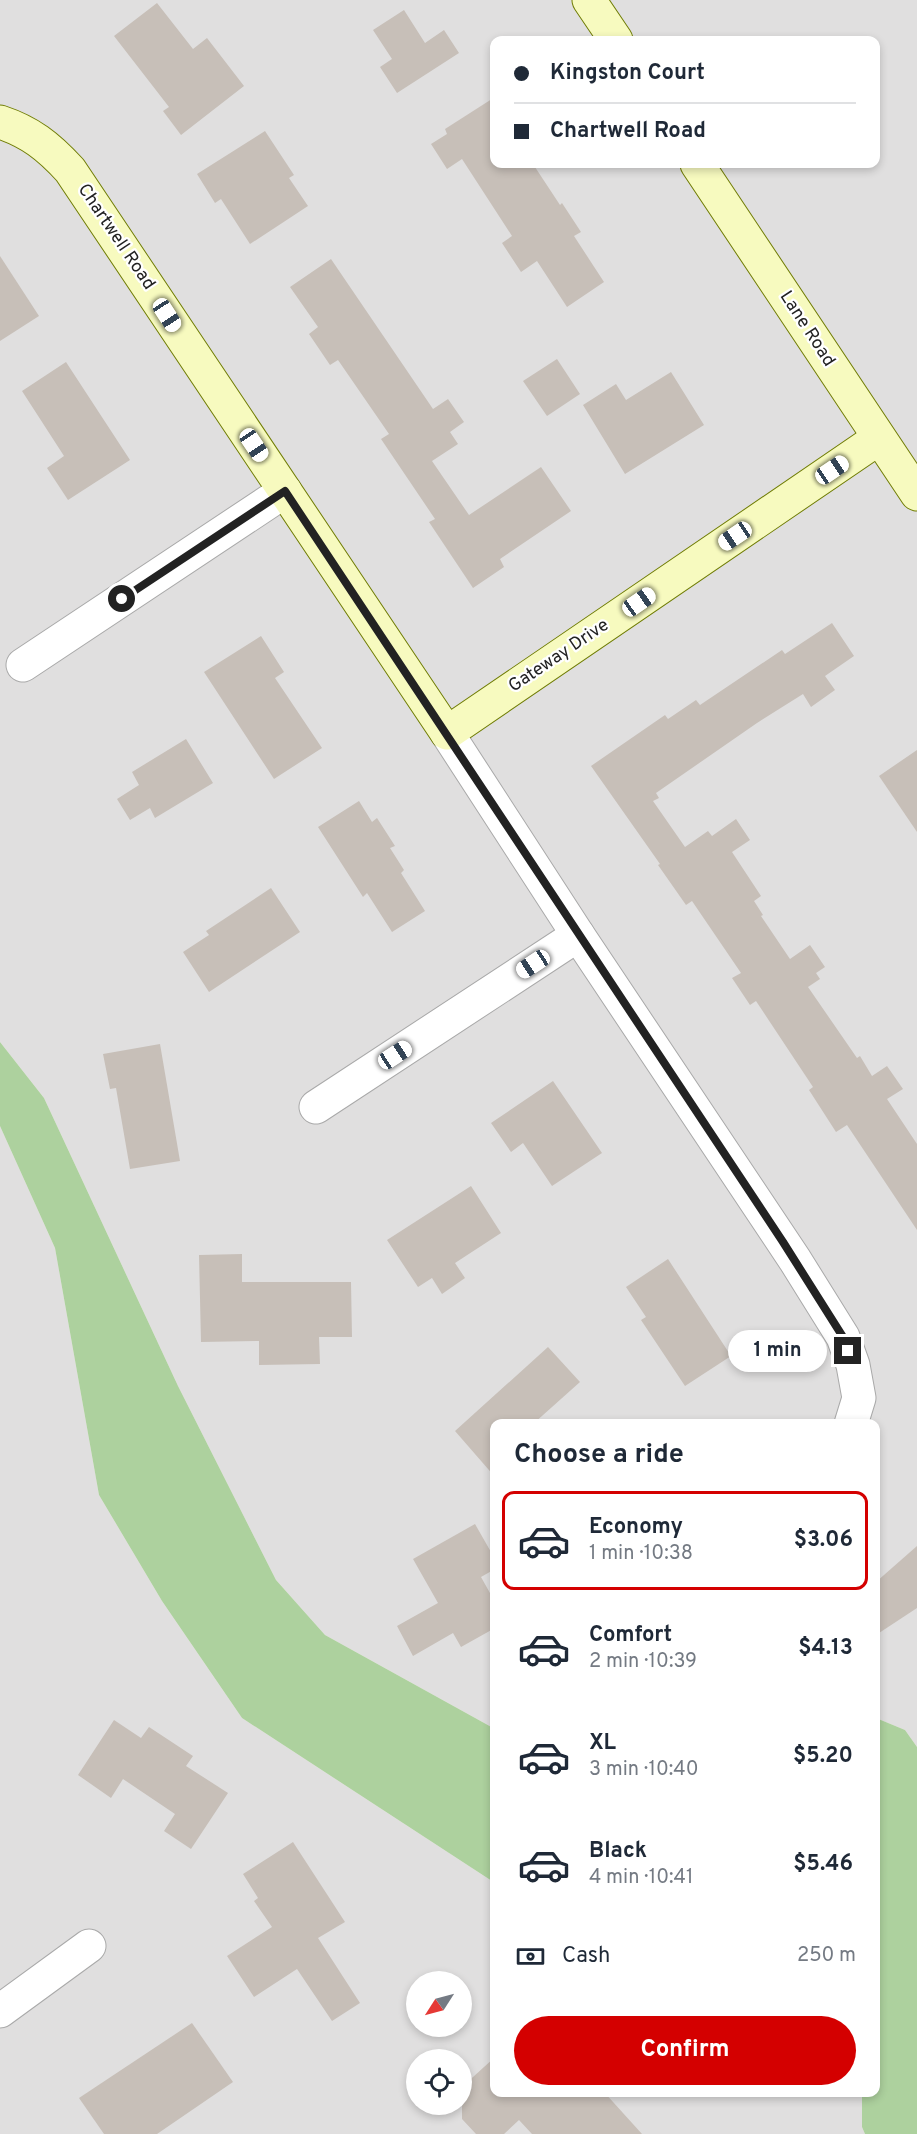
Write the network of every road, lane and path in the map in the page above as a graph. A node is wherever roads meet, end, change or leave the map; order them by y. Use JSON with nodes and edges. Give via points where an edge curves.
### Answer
{"nodes":[{"id":1,"x":589,"y":0,"type":"edge"},
{"id":2,"x":613,"y":36,"type":"edge"},
{"id":3,"x":9,"y":125,"type":"edge"},
{"id":4,"x":700,"y":168,"type":"edge"},
{"id":5,"x":879,"y":438,"type":"junction"},
{"id":6,"x":285,"y":491,"type":"junction"},
{"id":7,"x":917,"y":494,"type":"edge"},
{"id":8,"x":23,"y":664,"type":"dead end"},
{"id":9,"x":447,"y":733,"type":"junction"},
{"id":10,"x":578,"y":935,"type":"junction"},
{"id":11,"x":316,"y":1107,"type":"dead end"},
{"id":12,"x":853,"y":1419,"type":"edge"},
{"id":13,"x":89,"y":1946,"type":"dead end"},
{"id":14,"x":0,"y":2011,"type":"edge"}],
"edges":[{"from":1,"to":2,"type":"street"},
{"from":3,"to":6,"type":"street","name":"Chartwell Road","via":[[51,149],[70,170]]},
{"from":4,"to":5,"type":"street","name":"Lane Road"},
{"from":5,"to":7,"type":"street","name":"Lane Road"},
{"from":5,"to":9,"type":"street","name":"Gateway Drive"},
{"from":6,"to":8,"type":"street"},
{"from":6,"to":9,"type":"street","name":"Chartwell Road"},
{"from":9,"to":10,"type":"street","name":"Chartwell Road"},
{"from":10,"to":11,"type":"street"},
{"from":10,"to":12,"type":"street","name":"Chartwell Road","via":[[843,1337],[859,1398]]},
{"from":13,"to":14,"type":"street"}]}
